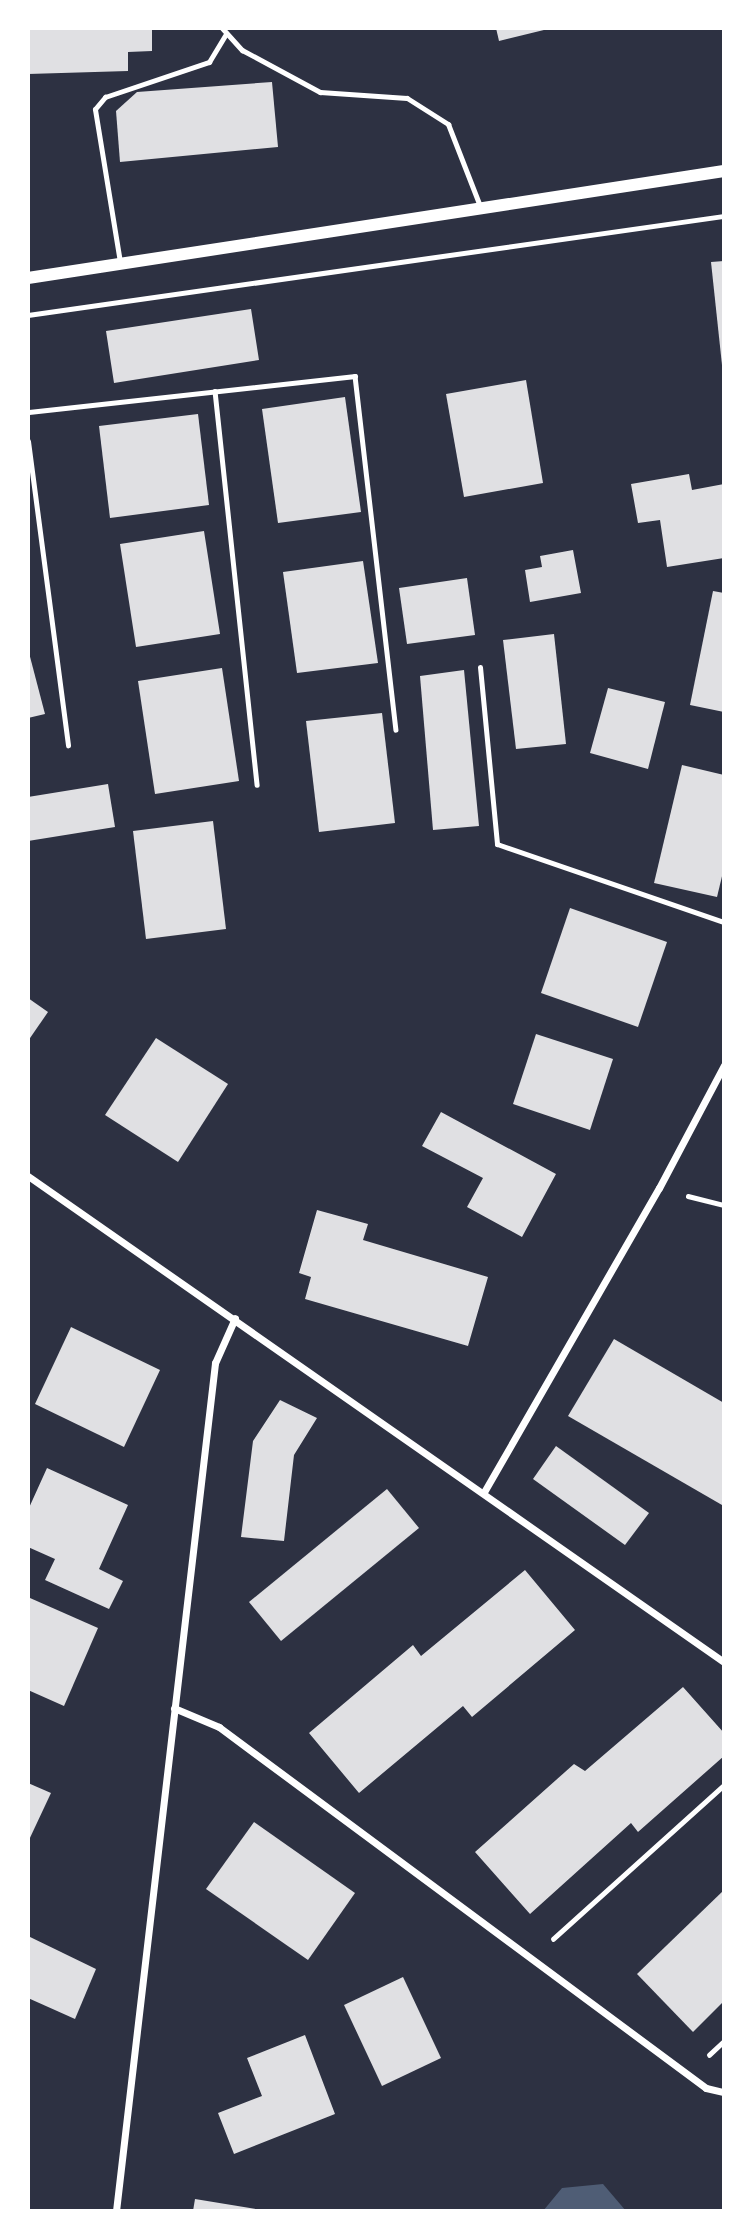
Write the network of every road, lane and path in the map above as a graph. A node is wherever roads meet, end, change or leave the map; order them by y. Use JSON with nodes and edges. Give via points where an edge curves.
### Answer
{"nodes":[{"id":1,"x":223,"y":31,"type":"edge"},
{"id":2,"x":724,"y":171,"type":"edge"},
{"id":3,"x":481,"y":208,"type":"junction"},
{"id":4,"x":724,"y":216,"type":"edge"},
{"id":5,"x":120,"y":264,"type":"junction"},
{"id":6,"x":28,"y":278,"type":"edge"},
{"id":7,"x":28,"y":315,"type":"edge"},
{"id":8,"x":215,"y":391,"type":"junction"},
{"id":9,"x":28,"y":412,"type":"edge"},
{"id":10,"x":28,"y":441,"type":"edge"},
{"id":11,"x":480,"y":667,"type":"dead end"},
{"id":12,"x":396,"y":730,"type":"dead end"},
{"id":13,"x":68,"y":745,"type":"dead end"},
{"id":14,"x":257,"y":785,"type":"dead end"},
{"id":15,"x":724,"y":922,"type":"edge"},
{"id":16,"x":724,"y":1065,"type":"edge"},
{"id":17,"x":28,"y":1176,"type":"edge"},
{"id":18,"x":659,"y":1188,"type":"junction"},
{"id":19,"x":724,"y":1205,"type":"edge"},
{"id":20,"x":235,"y":1318,"type":"junction"},
{"id":21,"x":484,"y":1492,"type":"junction"},
{"id":22,"x":724,"y":1661,"type":"edge"},
{"id":23,"x":174,"y":1708,"type":"junction"},
{"id":24,"x":724,"y":1785,"type":"edge"},
{"id":25,"x":532,"y":1959,"type":"junction"},
{"id":26,"x":724,"y":2092,"type":"edge"},
{"id":27,"x":116,"y":2211,"type":"edge"}],
"edges":[{"from":1,"to":3,"type":"lane","via":[[242,50],[320,92],[407,97],[448,124]]},
{"from":1,"to":5,"type":"lane","via":[[209,62],[105,97],[94,109]]},
{"from":2,"to":3,"type":"street"},
{"from":3,"to":5,"type":"street"},
{"from":4,"to":7,"type":"path"},
{"from":5,"to":6,"type":"street"},
{"from":8,"to":9,"type":"path"},
{"from":8,"to":12,"type":"path","via":[[355,376]]},
{"from":8,"to":14,"type":"path"},
{"from":10,"to":13,"type":"lane"},
{"from":11,"to":15,"type":"lane","via":[[496,844]]},
{"from":16,"to":18,"type":"street"},
{"from":17,"to":20,"type":"street"},
{"from":18,"to":19,"type":"path"},
{"from":18,"to":21,"type":"street"},
{"from":20,"to":21,"type":"street"},
{"from":20,"to":23,"type":"street","via":[[215,1363]]},
{"from":21,"to":22,"type":"street"},
{"from":23,"to":25,"type":"street","via":[[219,1727]]},
{"from":23,"to":27,"type":"street"},
{"from":24,"to":25,"type":"path"},
{"from":25,"to":26,"type":"street","via":[[706,2088]]}]}
